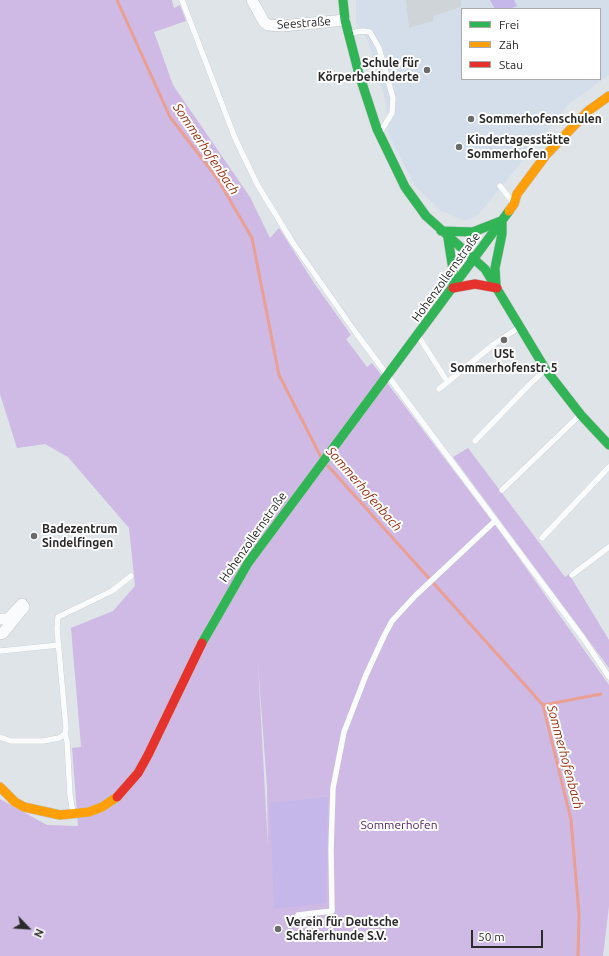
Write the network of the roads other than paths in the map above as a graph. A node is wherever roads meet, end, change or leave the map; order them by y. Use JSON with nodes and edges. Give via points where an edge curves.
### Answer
{"nodes":[{"id":1,"x":182,"y":0,"type":"edge"},
{"id":2,"x":252,"y":0,"type":"edge"},
{"id":3,"x":343,"y":0,"type":"edge"},
{"id":4,"x":345,"y":20,"type":"junction"},
{"id":5,"x":348,"y":33,"type":"junction"},
{"id":6,"x":609,"y":96,"type":"edge"},
{"id":7,"x":380,"y":133,"type":"junction"},
{"id":8,"x":500,"y":186,"type":"dead end"},
{"id":9,"x":514,"y":204,"type":"junction"},
{"id":10,"x":502,"y":221,"type":"junction"},
{"id":11,"x":440,"y":231,"type":"junction"},
{"id":12,"x":448,"y":238,"type":"junction"},
{"id":13,"x":475,"y":259,"type":"junction"},
{"id":14,"x":453,"y":288,"type":"junction"},
{"id":15,"x":496,"y":288,"type":"junction"},
{"id":16,"x":519,"y":328,"type":"junction"},
{"id":17,"x":417,"y":335,"type":"junction"},
{"id":18,"x":546,"y":370,"type":"junction"},
{"id":19,"x":388,"y":374,"type":"junction"},
{"id":20,"x":445,"y":378,"type":"dead end"},
{"id":21,"x":439,"y":389,"type":"dead end"},
{"id":22,"x":581,"y":415,"type":"junction"},
{"id":23,"x":475,"y":441,"type":"dead end"},
{"id":24,"x":609,"y":445,"type":"edge"},
{"id":25,"x":609,"y":468,"type":"edge"},
{"id":26,"x":502,"y":490,"type":"dead end"},
{"id":27,"x":495,"y":521,"type":"junction"},
{"id":28,"x":542,"y":538,"type":"dead end"},
{"id":29,"x":609,"y":547,"type":"edge"},
{"id":30,"x":572,"y":575,"type":"dead end"},
{"id":31,"x":131,"y":576,"type":"dead end"},
{"id":32,"x":0,"y":619,"type":"edge"},
{"id":33,"x":0,"y":634,"type":"edge"},
{"id":34,"x":59,"y":645,"type":"junction"},
{"id":35,"x":0,"y":651,"type":"edge"},
{"id":36,"x":609,"y":677,"type":"edge"},
{"id":37,"x":64,"y":734,"type":"junction"},
{"id":38,"x":0,"y":738,"type":"edge"},
{"id":39,"x":0,"y":787,"type":"edge"},
{"id":40,"x":73,"y":815,"type":"junction"},
{"id":41,"x":298,"y":915,"type":"dead end"}],
"edges":[{"from":1,"to":19,"type":"lane","via":[[227,118],[257,184],[316,278]]},
{"from":2,"to":4,"type":"street","name":"Seestraße","via":[[268,25]]},
{"from":3,"to":4,"type":"street"},
{"from":4,"to":5,"type":"street"},
{"from":5,"to":7,"type":"street","via":[[359,74]]},
{"from":5,"to":7,"type":"lane","via":[[370,32],[379,48],[393,98],[392,113]]},
{"from":6,"to":9,"type":"street","name":"Hohenzollernstraße","via":[[588,111],[555,147],[550,160],[523,201]]},
{"from":7,"to":11,"type":"street","via":[[405,187]]},
{"from":8,"to":9,"type":"lane"},
{"from":9,"to":10,"type":"street","name":"Hohenzollernstraße"},
{"from":10,"to":11,"type":"street","via":[[473,232]]},
{"from":10,"to":13,"type":"street","name":"Hohenzollernstraße"},
{"from":10,"to":15,"type":"street","via":[[495,268]]},
{"from":11,"to":12,"type":"street"},
{"from":12,"to":13,"type":"street"},
{"from":12,"to":14,"type":"street"},
{"from":13,"to":14,"type":"street","name":"Hohenzollernstraße"},
{"from":13,"to":15,"type":"street","via":[[491,277]]},
{"from":14,"to":15,"type":"street","via":[[475,284]]},
{"from":14,"to":17,"type":"street","name":"Hohenzollernstraße"},
{"from":15,"to":16,"type":"street"},
{"from":16,"to":18,"type":"street"},
{"from":16,"to":21,"type":"lane","via":[[494,344]]},
{"from":17,"to":19,"type":"street","name":"Hohenzollernstraße"},
{"from":17,"to":20,"type":"lane"},
{"from":18,"to":22,"type":"street"},
{"from":18,"to":23,"type":"lane"},
{"from":19,"to":27,"type":"lane"},
{"from":19,"to":40,"type":"street","name":"Hohenzollernstraße","via":[[258,548],[227,596],[191,663],[138,773],[114,800],[89,812]]},
{"from":22,"to":24,"type":"street"},
{"from":22,"to":26,"type":"lane"},
{"from":25,"to":28,"type":"lane"},
{"from":27,"to":36,"type":"lane","via":[[583,638]]},
{"from":27,"to":41,"type":"lane","via":[[436,575],[392,621],[366,675],[344,732],[333,788],[332,911]]},
{"from":29,"to":30,"type":"lane"},
{"from":31,"to":34,"type":"lane","via":[[112,592],[58,617]]},
{"from":32,"to":33,"type":"street","via":[[8,619],[22,604],[24,607]]},
{"from":34,"to":35,"type":"lane"},
{"from":34,"to":37,"type":"lane","via":[[66,728]]},
{"from":37,"to":38,"type":"lane","via":[[59,738],[43,741],[11,741]]},
{"from":37,"to":40,"type":"lane","via":[[67,741]]},
{"from":39,"to":40,"type":"street","name":"Hohenzollernstraße","via":[[24,806],[47,814]]}]}
